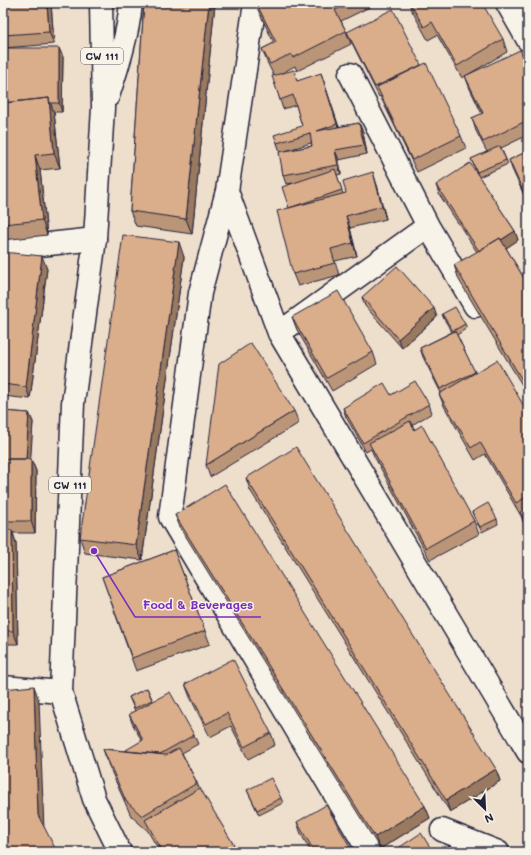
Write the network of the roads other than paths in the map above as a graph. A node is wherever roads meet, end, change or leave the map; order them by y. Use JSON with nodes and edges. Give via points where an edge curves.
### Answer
{"nodes":[{"id":1,"x":101,"y":3,"type":"edge"},
{"id":2,"x":131,"y":3,"type":"edge"},
{"id":3,"x":255,"y":3,"type":"edge"},
{"id":4,"x":508,"y":3,"type":"edge"},
{"id":5,"x":528,"y":40,"type":"edge"},
{"id":6,"x":350,"y":74,"type":"dead end"},
{"id":7,"x":103,"y":108,"type":"junction"},
{"id":8,"x":226,"y":191,"type":"junction"},
{"id":9,"x":428,"y":226,"type":"junction"},
{"id":10,"x":95,"y":239,"type":"junction"},
{"id":11,"x":3,"y":249,"type":"edge"},
{"id":12,"x":483,"y":320,"type":"edge"},
{"id":13,"x":279,"y":333,"type":"junction"},
{"id":14,"x":3,"y":687,"type":"edge"},
{"id":15,"x":61,"y":692,"type":"junction"},
{"id":16,"x":528,"y":752,"type":"edge"},
{"id":17,"x":442,"y":830,"type":"dead end"},
{"id":18,"x":120,"y":852,"type":"edge"},
{"id":19,"x":369,"y":852,"type":"edge"},
{"id":20,"x":498,"y":852,"type":"edge"}],
"edges":[{"from":1,"to":7,"type":"street","number":"CW 111"},
{"from":2,"to":7,"type":"street","via":[[119,63]]},
{"from":3,"to":8,"type":"street"},
{"from":4,"to":5,"type":"street"},
{"from":6,"to":9,"type":"street"},
{"from":7,"to":10,"type":"street","number":"CW 111"},
{"from":8,"to":13,"type":"street"},
{"from":8,"to":19,"type":"street","via":[[200,293],[170,517]]},
{"from":9,"to":12,"type":"street"},
{"from":9,"to":13,"type":"street"},
{"from":10,"to":11,"type":"street"},
{"from":10,"to":15,"type":"street","number":"CW 111","via":[[73,404]]},
{"from":13,"to":16,"type":"street"},
{"from":14,"to":15,"type":"street"},
{"from":15,"to":18,"type":"street","number":"CW 111","via":[[94,798]]},
{"from":17,"to":20,"type":"street"}]}
